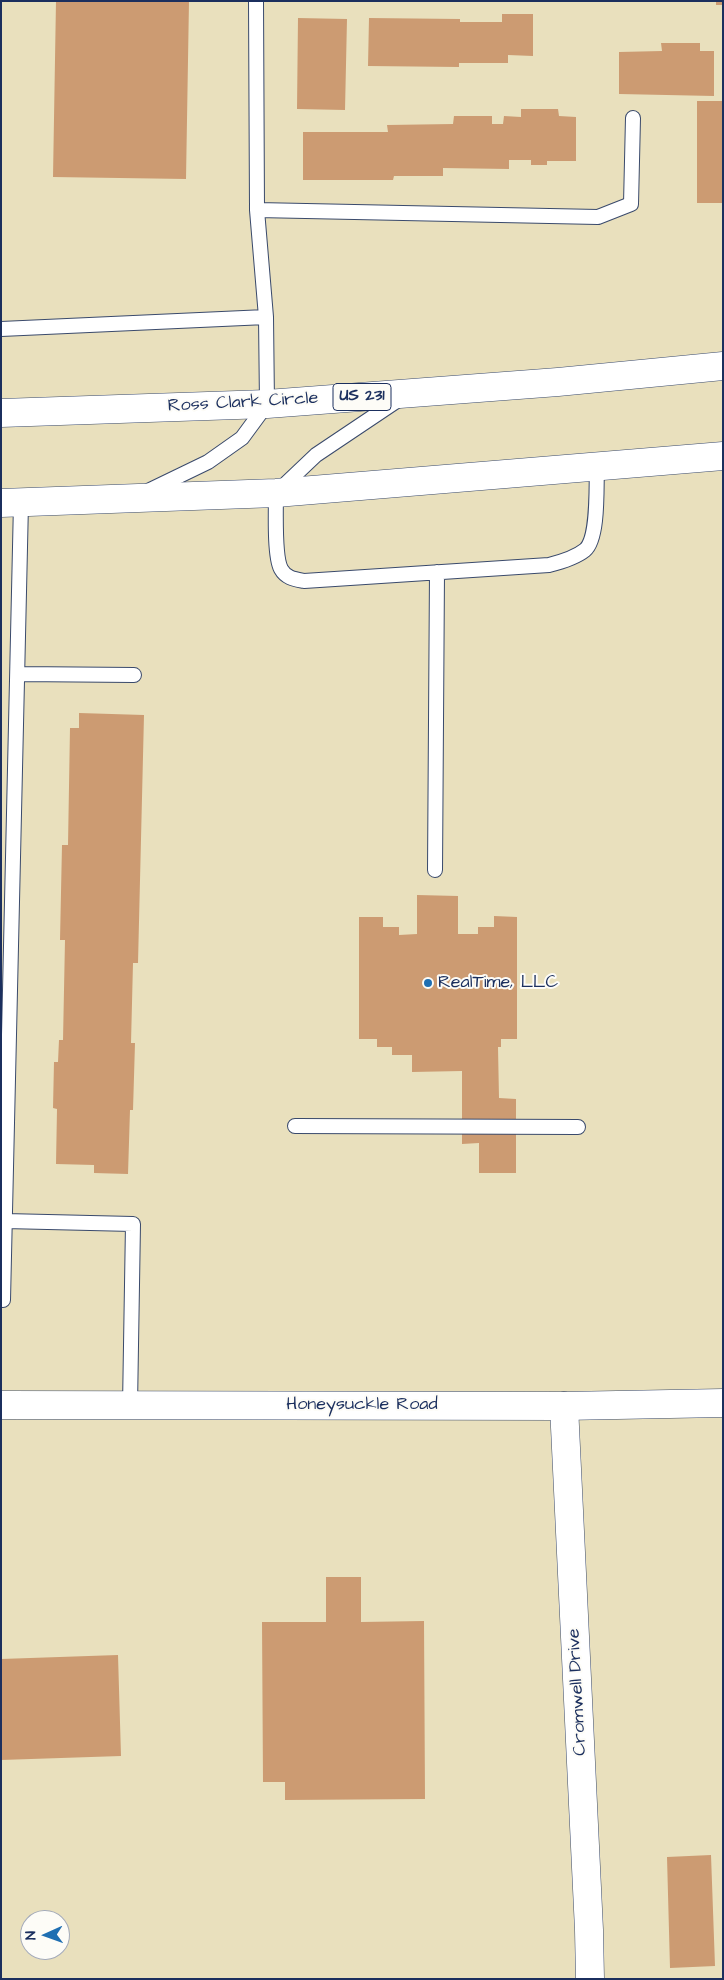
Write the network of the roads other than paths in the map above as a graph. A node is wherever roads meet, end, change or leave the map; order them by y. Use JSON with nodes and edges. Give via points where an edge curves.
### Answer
{"nodes":[{"id":1,"x":256,"y":1,"type":"edge"},
{"id":2,"x":633,"y":118,"type":"dead end"},
{"id":3,"x":257,"y":210,"type":"junction"},
{"id":4,"x":266,"y":316,"type":"junction"},
{"id":5,"x":1,"y":329,"type":"edge"},
{"id":6,"x":723,"y":366,"type":"edge"},
{"id":7,"x":409,"y":393,"type":"junction"},
{"id":8,"x":267,"y":404,"type":"junction"},
{"id":9,"x":1,"y":413,"type":"edge"},
{"id":10,"x":723,"y":456,"type":"edge"},
{"id":11,"x":597,"y":467,"type":"junction"},
{"id":12,"x":276,"y":493,"type":"junction"},
{"id":13,"x":132,"y":499,"type":"junction"},
{"id":14,"x":11,"y":503,"type":"edge"},
{"id":15,"x":438,"y":572,"type":"junction"},
{"id":16,"x":18,"y":674,"type":"junction"},
{"id":17,"x":134,"y":675,"type":"dead end"},
{"id":18,"x":436,"y":870,"type":"dead end"},
{"id":19,"x":296,"y":1126,"type":"dead end"},
{"id":20,"x":578,"y":1127,"type":"dead end"},
{"id":21,"x":5,"y":1221,"type":"junction"},
{"id":22,"x":3,"y":1300,"type":"dead end"},
{"id":23,"x":723,"y":1403,"type":"edge"},
{"id":24,"x":1,"y":1405,"type":"edge"},
{"id":25,"x":130,"y":1406,"type":"junction"},
{"id":26,"x":564,"y":1406,"type":"junction"},
{"id":27,"x":590,"y":1979,"type":"edge"}],
"edges":[{"from":1,"to":3,"type":"lane"},
{"from":2,"to":3,"type":"lane","via":[[631,204],[598,217]]},
{"from":3,"to":4,"type":"lane"},
{"from":4,"to":5,"type":"lane"},
{"from":4,"to":8,"type":"lane"},
{"from":6,"to":7,"type":"main road","name":"Ross Clark Circle","number":"US 231"},
{"from":7,"to":8,"type":"main road","name":"Ross Clark Circle","number":"US 231"},
{"from":7,"to":12,"type":"lane","via":[[316,455]]},
{"from":8,"to":9,"type":"main road","name":"Ross Clark Circle","number":"US 231"},
{"from":8,"to":13,"type":"lane","via":[[242,438],[208,462]]},
{"from":10,"to":11,"type":"main road"},
{"from":11,"to":12,"type":"main road"},
{"from":11,"to":15,"type":"lane","via":[[595,516],[586,550],[566,561],[549,565]]},
{"from":12,"to":13,"type":"main road"},
{"from":12,"to":15,"type":"lane","via":[[280,568],[290,579],[304,581]]},
{"from":13,"to":14,"type":"main road"},
{"from":14,"to":16,"type":"lane"},
{"from":15,"to":18,"type":"lane"},
{"from":16,"to":17,"type":"lane"},
{"from":16,"to":21,"type":"lane"},
{"from":19,"to":20,"type":"lane"},
{"from":21,"to":22,"type":"lane"},
{"from":21,"to":25,"type":"lane","via":[[133,1224]]},
{"from":23,"to":26,"type":"main road","name":"Honeysuckle Road"},
{"from":24,"to":25,"type":"main road","name":"Honeysuckle Road"},
{"from":25,"to":26,"type":"main road","name":"Honeysuckle Road"},
{"from":26,"to":27,"type":"main road","name":"Cromwell Drive"}]}
